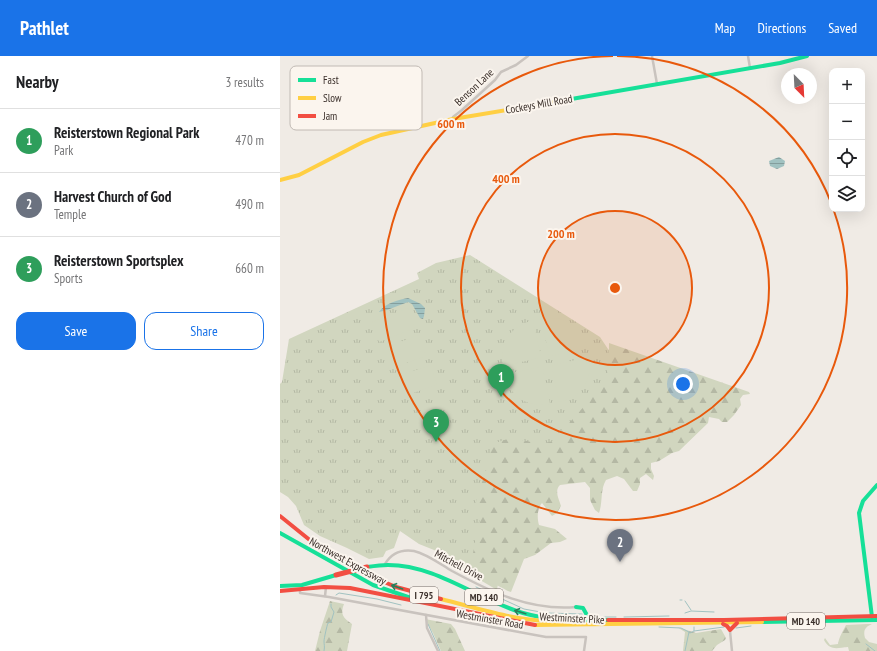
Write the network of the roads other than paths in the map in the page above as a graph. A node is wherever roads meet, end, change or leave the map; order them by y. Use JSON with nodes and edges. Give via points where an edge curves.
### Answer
{"nodes":[{"id":1,"x":528,"y":56,"type":"edge"},
{"id":2,"x":652,"y":56,"type":"edge"},
{"id":3,"x":748,"y":56,"type":"edge"},
{"id":4,"x":807,"y":56,"type":"edge"},
{"id":5,"x":750,"y":68,"type":"junction"},
{"id":6,"x":657,"y":84,"type":"junction"},
{"id":7,"x":453,"y":119,"type":"junction"},
{"id":8,"x":422,"y":126,"type":"edge"},
{"id":9,"x":407,"y":130,"type":"edge"},
{"id":10,"x":280,"y":180,"type":"edge"},
{"id":11,"x":877,"y":485,"type":"edge"},
{"id":12,"x":280,"y":516,"type":"edge"},
{"id":13,"x":280,"y":533,"type":"edge"},
{"id":14,"x":385,"y":564,"type":"junction"},
{"id":15,"x":338,"y":576,"type":"junction"},
{"id":16,"x":315,"y":582,"type":"junction"},
{"id":17,"x":280,"y":586,"type":"edge"},
{"id":18,"x":326,"y":587,"type":"junction"},
{"id":19,"x":280,"y":591,"type":"edge"},
{"id":20,"x":300,"y":591,"type":"junction"},
{"id":21,"x":325,"y":596,"type":"junction"},
{"id":22,"x":576,"y":607,"type":"joint"},
{"id":23,"x":474,"y":613,"type":"junction"},
{"id":24,"x":426,"y":615,"type":"junction"},
{"id":25,"x":874,"y":618,"type":"edge"},
{"id":26,"x":586,"y":620,"type":"junction"},
{"id":27,"x":600,"y":620,"type":"junction"},
{"id":28,"x":740,"y":622,"type":"junction"},
{"id":29,"x":721,"y":623,"type":"junction"},
{"id":30,"x":730,"y":630,"type":"junction"},
{"id":31,"x":438,"y":651,"type":"edge"},
{"id":32,"x":584,"y":651,"type":"edge"},
{"id":33,"x":732,"y":651,"type":"edge"}],
"edges":[{"from":1,"to":7,"type":"street","name":"Benson Lane","via":[[501,72],[496,80]]},
{"from":2,"to":6,"type":"street"},
{"from":3,"to":5,"type":"street"},
{"from":4,"to":5,"type":"main road","name":"Cockeys Mill Road"},
{"from":5,"to":6,"type":"main road","name":"Cockeys Mill Road"},
{"from":6,"to":7,"type":"main road","name":"Cockeys Mill Road"},
{"from":7,"to":8,"type":"main road","name":"Cockeys Mill Road"},
{"from":9,"to":10,"type":"main road","name":"Cockeys Mill Road","via":[[369,139],[299,175]]},
{"from":11,"to":25,"type":"main road","via":[[861,503],[859,513]]},
{"from":26,"to":12,"type":"main road","name":"Northwest Expressway","number":"I 795","one_way":true,"via":[[520,619],[396,586],[363,572],[304,537]]},
{"from":13,"to":23,"type":"main road","name":"Northwest Expressway","number":"I 795","via":[[385,590]]},
{"from":14,"to":15,"type":"main road","name":"Westminster Pike","number":"MD 140","bridge":true},
{"from":14,"to":22,"type":"street","name":"Mitchell Drive","via":[[392,555],[399,552],[419,552],[511,599],[539,606]]},
{"from":26,"to":14,"type":"main road","name":"Westminster Pike","number":"MD 140","one_way":true,"via":[[524,614],[417,568]]},
{"from":15,"to":16,"type":"main road","name":"Westminster Pike","number":"MD 140"},
{"from":15,"to":18,"type":"main road","via":[[329,581]]},
{"from":16,"to":17,"type":"main road","name":"Westminster Pike","number":"MD 140"},
{"from":16,"to":18,"type":"main road"},
{"from":16,"to":20,"type":"main road","via":[[301,587]]},
{"from":18,"to":20,"type":"main road","name":"Westminster Pike","number":"MD 140"},
{"from":18,"to":21,"type":"street"},
{"from":18,"to":23,"type":"main road","name":"Westminster Pike","number":"MD 140","via":[[350,588]]},
{"from":19,"to":20,"type":"main road","name":"Westminster Pike","number":"MD 140"},
{"from":20,"to":21,"type":"street","name":"Westminster Road"},
{"from":21,"to":24,"type":"street","name":"Westminster Road"},
{"from":22,"to":27,"type":"main road","via":[[583,608],[588,617]]},
{"from":23,"to":29,"type":"main road","name":"Westminster Pike","number":"MD 140","via":[[541,626]]},
{"from":24,"to":31,"type":"street","via":[[427,628]]},
{"from":24,"to":32,"type":"street","name":"Westminster Road","via":[[546,637],[586,637]]},
{"from":25,"to":27,"type":"main road","name":"Westminster Pike","number":"MD 140"},
{"from":25,"to":28,"type":"main road","name":"Westminster Pike","number":"MD 140"},
{"from":26,"to":27,"type":"main road","name":"Westminster Pike","number":"MD 140"},
{"from":28,"to":29,"type":"main road","name":"Westminster Pike","number":"MD 140"},
{"from":28,"to":30,"type":"main road"},
{"from":29,"to":30,"type":"main road"},
{"from":30,"to":33,"type":"street"}]}
